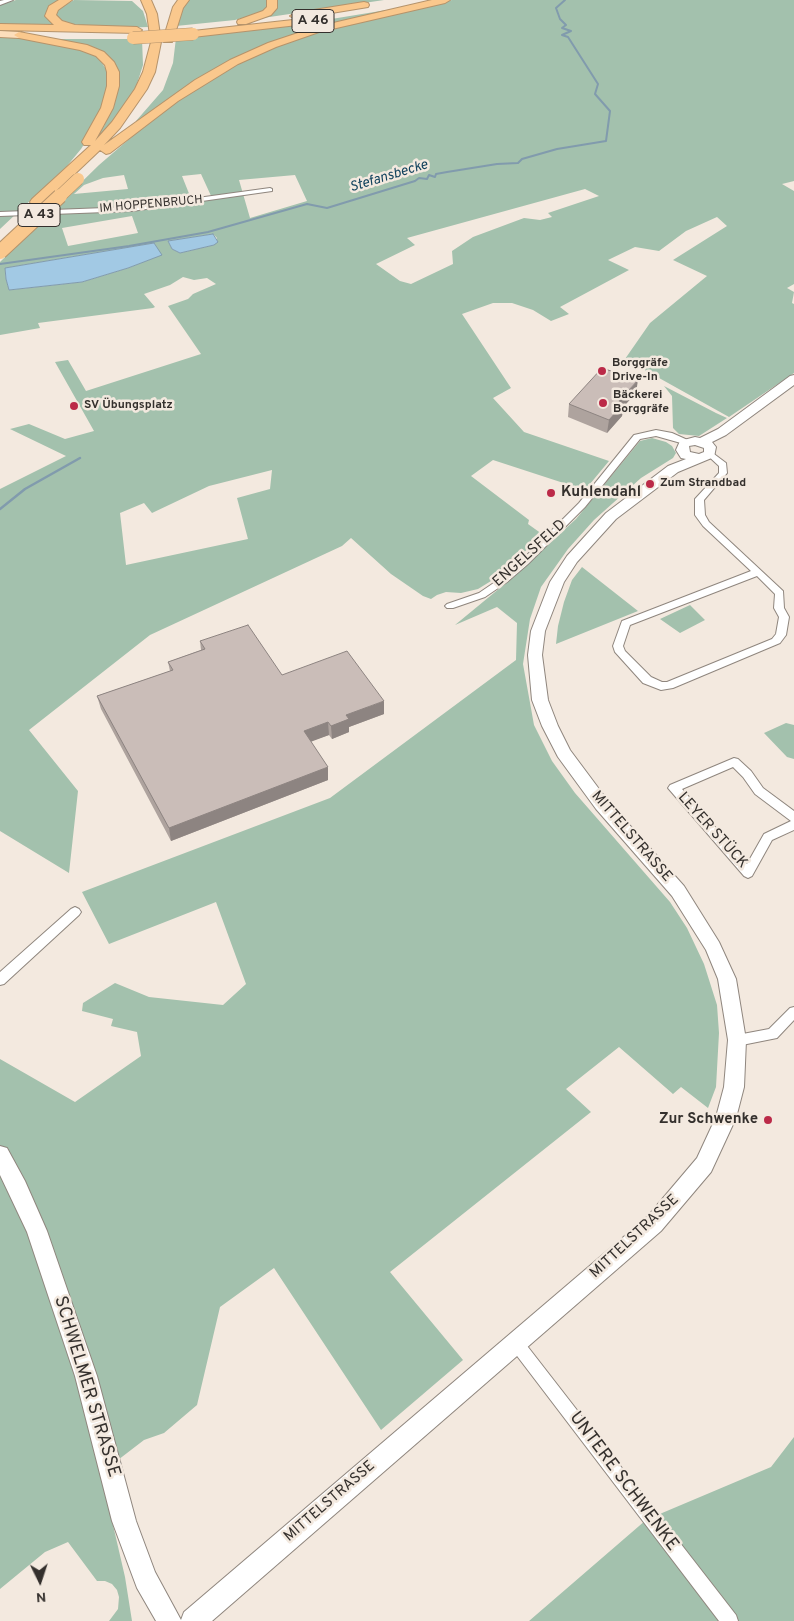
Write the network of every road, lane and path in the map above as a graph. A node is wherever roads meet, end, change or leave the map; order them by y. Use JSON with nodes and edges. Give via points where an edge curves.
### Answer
{"nodes":[{"id":1,"x":10,"y":0,"type":"edge"},
{"id":2,"x":67,"y":0,"type":"edge"},
{"id":3,"x":141,"y":0,"type":"edge"},
{"id":4,"x":184,"y":0,"type":"edge"},
{"id":5,"x":272,"y":0,"type":"edge"},
{"id":6,"x":411,"y":0,"type":"edge"},
{"id":7,"x":433,"y":0,"type":"edge"},
{"id":8,"x":445,"y":0,"type":"edge"},
{"id":9,"x":376,"y":3,"type":"dead end"},
{"id":10,"x":0,"y":4,"type":"edge"},
{"id":11,"x":165,"y":14,"type":"dead end"},
{"id":12,"x":241,"y":22,"type":"junction"},
{"id":13,"x":0,"y":28,"type":"edge"},
{"id":14,"x":191,"y":30,"type":"junction"},
{"id":15,"x":97,"y":31,"type":"junction"},
{"id":16,"x":0,"y":34,"type":"edge"},
{"id":17,"x":135,"y":34,"type":"junction"},
{"id":18,"x":19,"y":35,"type":"junction"},
{"id":19,"x":159,"y":79,"type":"dead end"},
{"id":20,"x":106,"y":150,"type":"junction"},
{"id":21,"x":71,"y":178,"type":"junction"},
{"id":22,"x":270,"y":190,"type":"dead end"},
{"id":23,"x":0,"y":214,"type":"edge"},
{"id":24,"x":0,"y":236,"type":"edge"},
{"id":25,"x":0,"y":252,"type":"edge"},
{"id":26,"x":794,"y":379,"type":"edge"},
{"id":27,"x":697,"y":450,"type":"junction"},
{"id":28,"x":758,"y":572,"type":"junction"},
{"id":29,"x":450,"y":606,"type":"dead end"},
{"id":30,"x":794,"y":818,"type":"edge"},
{"id":31,"x":794,"y":825,"type":"edge"},
{"id":32,"x":75,"y":912,"type":"dead end"},
{"id":33,"x":0,"y":980,"type":"edge"},
{"id":34,"x":794,"y":1012,"type":"edge"},
{"id":35,"x":737,"y":1040,"type":"junction"},
{"id":36,"x":0,"y":1155,"type":"edge"},
{"id":37,"x":516,"y":1343,"type":"junction"},
{"id":38,"x":169,"y":1621,"type":"edge"},
{"id":39,"x":193,"y":1621,"type":"edge"},
{"id":40,"x":730,"y":1621,"type":"edge"}],
"edges":[{"from":1,"to":10,"type":"street"},
{"from":2,"to":15,"type":"highway","via":[[53,8],[50,16],[53,21],[68,27]]},
{"from":3,"to":21,"type":"highway","number":"A 43","via":[[152,14],[156,34],[150,72],[116,125]]},
{"from":4,"to":11,"type":"highway","via":[[178,7],[168,46]]},
{"from":5,"to":12,"type":"highway","via":[[272,8],[267,13]]},
{"from":6,"to":14,"type":"highway","number":"A 46","via":[[313,16]]},
{"from":7,"to":14,"type":"highway","number":"A 46","via":[[321,20]]},
{"from":8,"to":20,"type":"highway","via":[[316,30],[252,53],[174,99]]},
{"from":9,"to":12,"type":"highway"},
{"from":12,"to":14,"type":"highway"},
{"from":13,"to":15,"type":"highway"},
{"from":13,"to":17,"type":"highway","number":"A 46","via":[[52,33]]},
{"from":14,"to":17,"type":"highway","number":"A 46","bridge":true},
{"from":15,"to":17,"type":"highway"},
{"from":16,"to":18,"type":"main road","number":"A 46"},
{"from":17,"to":18,"type":"highway","number":"A 46","via":[[70,38]]},
{"from":18,"to":21,"type":"highway","via":[[94,51],[110,64],[113,72],[107,108]]},
{"from":19,"to":20,"type":"highway","number":"A 43","via":[[148,98]]},
{"from":20,"to":21,"type":"highway","number":"A 43"},
{"from":21,"to":24,"type":"highway","number":"A 43"},
{"from":21,"to":25,"type":"highway","number":"A 43","bridge":true},
{"from":22,"to":23,"type":"street","name":"IM HOPPENBRUCH","via":[[132,209]]},
{"from":26,"to":27,"type":"main road","name":"MITTELSTRASSE","via":[[722,432],[719,440]]},
{"from":27,"to":28,"type":"street","name":"ENGELSFELD","via":[[723,468],[722,476],[700,499],[700,516]]},
{"from":27,"to":29,"type":"street","name":"ENGELSFELD","via":[[664,435],[649,433],[637,437],[582,505],[525,562],[482,595]]},
{"from":27,"to":35,"type":"main road","name":"MITTELSTRASSE","via":[[681,467],[657,479],[611,516],[572,560],[557,582],[545,609],[535,655],[540,700],[564,753],[602,805],[678,891],[713,947],[730,987]]},
{"from":28,"to":28,"type":"street","via":[[780,593],[779,608],[784,617],[781,636],[776,641],[662,686],[647,680],[620,652],[618,646],[626,623]]},
{"from":30,"to":31,"type":"street","name":"LEYER STÜCK","via":[[758,791],[734,762],[674,788],[748,873],[768,837]]},
{"from":32,"to":33,"type":"street"},
{"from":34,"to":35,"type":"street","via":[[772,1034]]},
{"from":35,"to":37,"type":"main road","name":"MITTELSTRASSE","via":[[734,1087],[726,1118],[704,1165],[654,1224]]},
{"from":36,"to":38,"type":"main road","name":"SCHWELMER STRASSE","via":[[37,1231],[86,1376],[124,1521],[146,1579]]},
{"from":37,"to":39,"type":"main road","name":"MITTELSTRASSE"},
{"from":37,"to":40,"type":"street","name":"UNTERE SCHWENKE"}]}
